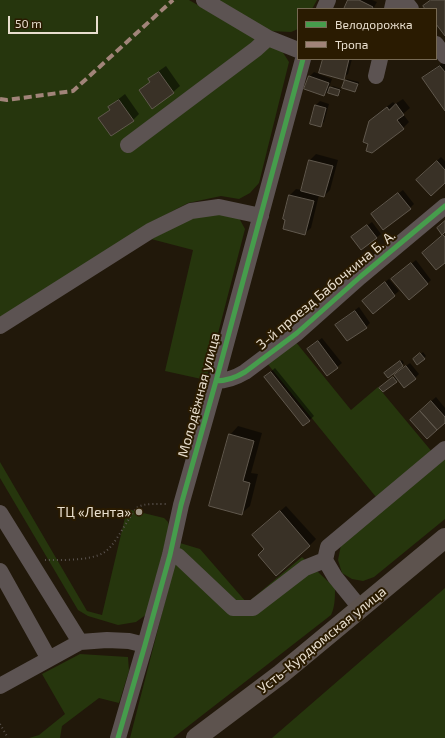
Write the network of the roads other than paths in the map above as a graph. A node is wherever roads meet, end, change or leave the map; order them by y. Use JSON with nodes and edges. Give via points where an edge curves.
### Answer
{"nodes":[{"id":1,"x":204,"y":0,"type":"edge"},
{"id":2,"x":268,"y":38,"type":"junction"},
{"id":3,"x":437,"y":45,"type":"edge"},
{"id":4,"x":297,"y":50,"type":"edge"},
{"id":5,"x":445,"y":56,"type":"edge"},
{"id":6,"x":303,"y":60,"type":"edge"},
{"id":7,"x":380,"y":60,"type":"edge"},
{"id":8,"x":376,"y":76,"type":"dead end"},
{"id":9,"x":128,"y":145,"type":"dead end"},
{"id":10,"x":445,"y":206,"type":"edge"},
{"id":11,"x":261,"y":216,"type":"junction"},
{"id":12,"x":0,"y":326,"type":"edge"},
{"id":13,"x":216,"y":381,"type":"junction"},
{"id":14,"x":445,"y":449,"type":"edge"},
{"id":15,"x":0,"y":513,"type":"edge"},
{"id":16,"x":445,"y":538,"type":"edge"},
{"id":17,"x":170,"y":555,"type":"junction"},
{"id":18,"x":325,"y":560,"type":"junction"},
{"id":19,"x":0,"y":571,"type":"edge"},
{"id":20,"x":361,"y":609,"type":"junction"},
{"id":21,"x":80,"y":642,"type":"junction"},
{"id":22,"x":145,"y":645,"type":"junction"},
{"id":23,"x":49,"y":659,"type":"junction"},
{"id":24,"x":0,"y":686,"type":"edge"},
{"id":25,"x":118,"y":738,"type":"edge"},
{"id":26,"x":196,"y":738,"type":"edge"}],
"edges":[{"from":1,"to":2,"type":"street"},
{"from":2,"to":4,"type":"street"},
{"from":2,"to":9,"type":"street"},
{"from":3,"to":5,"type":"street"},
{"from":6,"to":11,"type":"street","name":"Молодёжная улица"},
{"from":7,"to":8,"type":"street"},
{"from":10,"to":13,"type":"street","name":"3-й проезд Бабочкина Б. А.","via":[[297,333],[245,372],[225,381]]},
{"from":11,"to":12,"type":"street","via":[[220,207],[191,211],[150,231]]},
{"from":11,"to":13,"type":"street","name":"Молодёжная улица"},
{"from":13,"to":17,"type":"street","name":"Молодёжная улица","via":[[181,505]]},
{"from":14,"to":18,"type":"street","via":[[328,547]]},
{"from":15,"to":21,"type":"street"},
{"from":16,"to":20,"type":"main road","name":"Усть-Курдюмская улица"},
{"from":17,"to":18,"type":"street","via":[[178,556],[233,608],[253,608],[305,568]]},
{"from":17,"to":22,"type":"street","name":"Молодёжная улица"},
{"from":18,"to":20,"type":"street","via":[[335,577]]},
{"from":19,"to":23,"type":"street"},
{"from":20,"to":26,"type":"main road","name":"Усть-Курдюмская улица"},
{"from":21,"to":22,"type":"street","via":[[107,640]]},
{"from":21,"to":23,"type":"street"},
{"from":22,"to":25,"type":"street","name":"Молодёжная улица"},
{"from":23,"to":24,"type":"street"}]}
